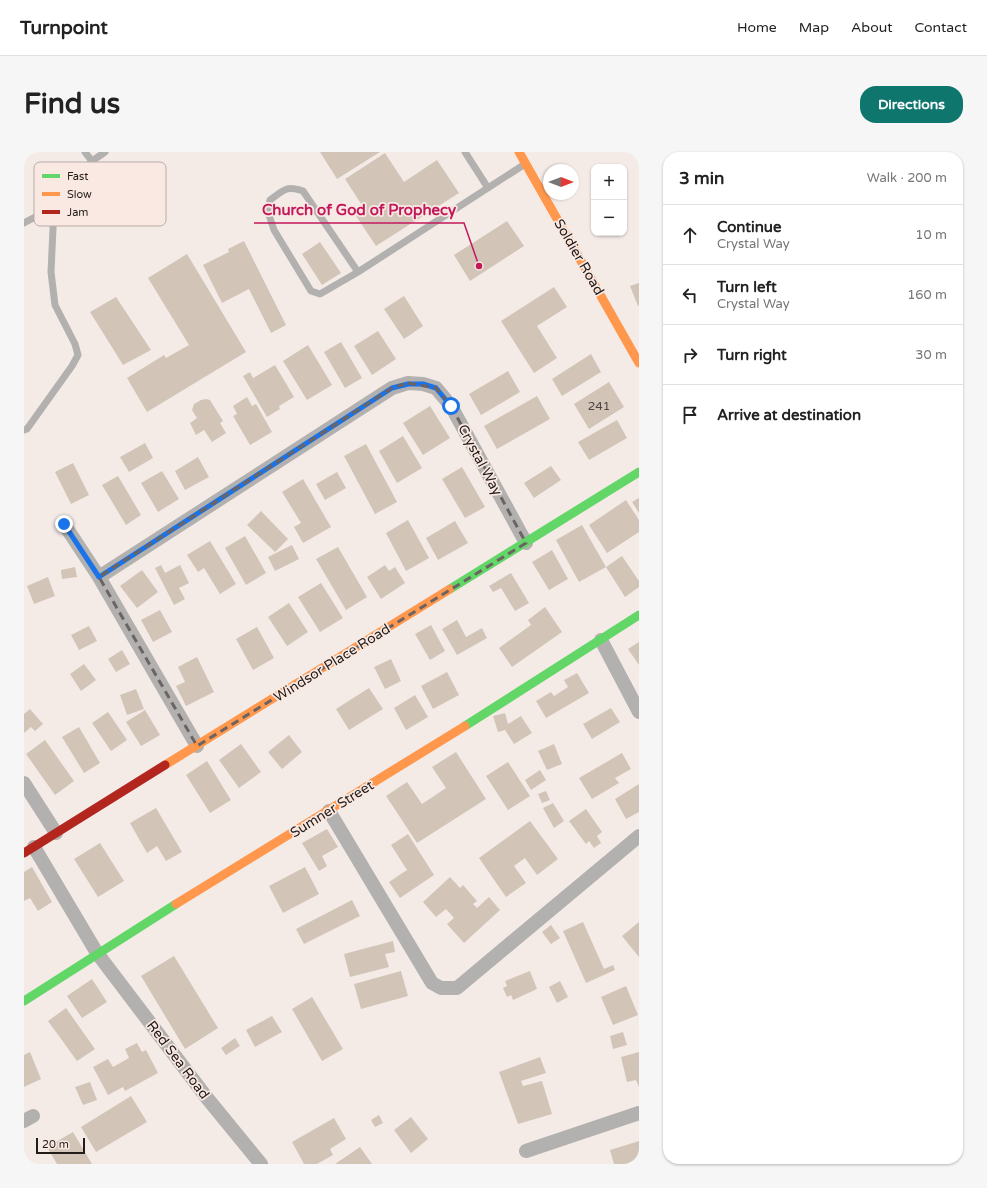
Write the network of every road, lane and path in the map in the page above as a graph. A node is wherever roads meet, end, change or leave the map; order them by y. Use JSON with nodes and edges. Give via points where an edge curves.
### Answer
{"nodes":[{"id":1,"x":85,"y":152,"type":"edge"},
{"id":2,"x":104,"y":152,"type":"edge"},
{"id":3,"x":465,"y":152,"type":"edge"},
{"id":4,"x":519,"y":152,"type":"edge"},
{"id":5,"x":92,"y":161,"type":"joint"},
{"id":6,"x":525,"y":164,"type":"junction"},
{"id":7,"x":488,"y":188,"type":"junction"},
{"id":8,"x":34,"y":218,"type":"edge"},
{"id":9,"x":24,"y":223,"type":"edge"},
{"id":10,"x":53,"y":226,"type":"edge"},
{"id":11,"x":358,"y":272,"type":"junction"},
{"id":12,"x":639,"y":363,"type":"edge"},
{"id":13,"x":24,"y":430,"type":"edge"},
{"id":14,"x":639,"y":472,"type":"edge"},
{"id":15,"x":64,"y":524,"type":"dead end"},
{"id":16,"x":526,"y":543,"type":"junction"},
{"id":17,"x":99,"y":577,"type":"junction"},
{"id":18,"x":639,"y":615,"type":"edge"},
{"id":19,"x":601,"y":640,"type":"junction"},
{"id":20,"x":639,"y":712,"type":"edge"},
{"id":21,"x":197,"y":746,"type":"junction"},
{"id":22,"x":24,"y":783,"type":"edge"},
{"id":23,"x":329,"y":811,"type":"junction"},
{"id":24,"x":56,"y":833,"type":"junction"},
{"id":25,"x":639,"y":836,"type":"edge"},
{"id":26,"x":29,"y":850,"type":"edge"},
{"id":27,"x":96,"y":954,"type":"junction"},
{"id":28,"x":24,"y":1001,"type":"edge"},
{"id":29,"x":639,"y":1113,"type":"edge"},
{"id":30,"x":526,"y":1151,"type":"dead end"},
{"id":31,"x":261,"y":1164,"type":"edge"}],
"edges":[{"from":1,"to":5,"type":"lane"},
{"from":2,"to":5,"type":"lane"},
{"from":3,"to":7,"type":"lane"},
{"from":4,"to":6,"type":"street","name":"Soldier Road"},
{"from":6,"to":7,"type":"lane"},
{"from":6,"to":12,"type":"street","name":"Soldier Road"},
{"from":7,"to":11,"type":"lane"},
{"from":8,"to":9,"type":"lane"},
{"from":10,"to":13,"type":"lane","via":[[51,272],[55,305],[78,355]]},
{"from":11,"to":11,"type":"lane","via":[[320,294],[311,291],[274,230],[268,212],[270,200],[284,190],[292,188],[303,191]]},
{"from":14,"to":16,"type":"street","name":"Windsor Place Road"},
{"from":15,"to":17,"type":"street"},
{"from":16,"to":17,"type":"street","name":"Crystal Way","via":[[451,406],[436,388],[423,384],[408,384],[392,388]]},
{"from":16,"to":21,"type":"street","name":"Windsor Place Road"},
{"from":17,"to":21,"type":"street"},
{"from":18,"to":19,"type":"street","name":"Sumner Street"},
{"from":19,"to":20,"type":"street"},
{"from":19,"to":23,"type":"street","name":"Sumner Street"},
{"from":21,"to":24,"type":"street","name":"Windsor Place Road"},
{"from":22,"to":24,"type":"street"},
{"from":23,"to":25,"type":"street","via":[[432,983],[441,988],[457,988]]},
{"from":23,"to":27,"type":"street","name":"Sumner Street"},
{"from":24,"to":26,"type":"street","name":"Windsor Place Road"},
{"from":26,"to":27,"type":"street","name":"Red Sea Road"},
{"from":27,"to":28,"type":"street","name":"Sumner Street"},
{"from":27,"to":31,"type":"street","name":"Red Sea Road"},
{"from":29,"to":30,"type":"street"}]}
